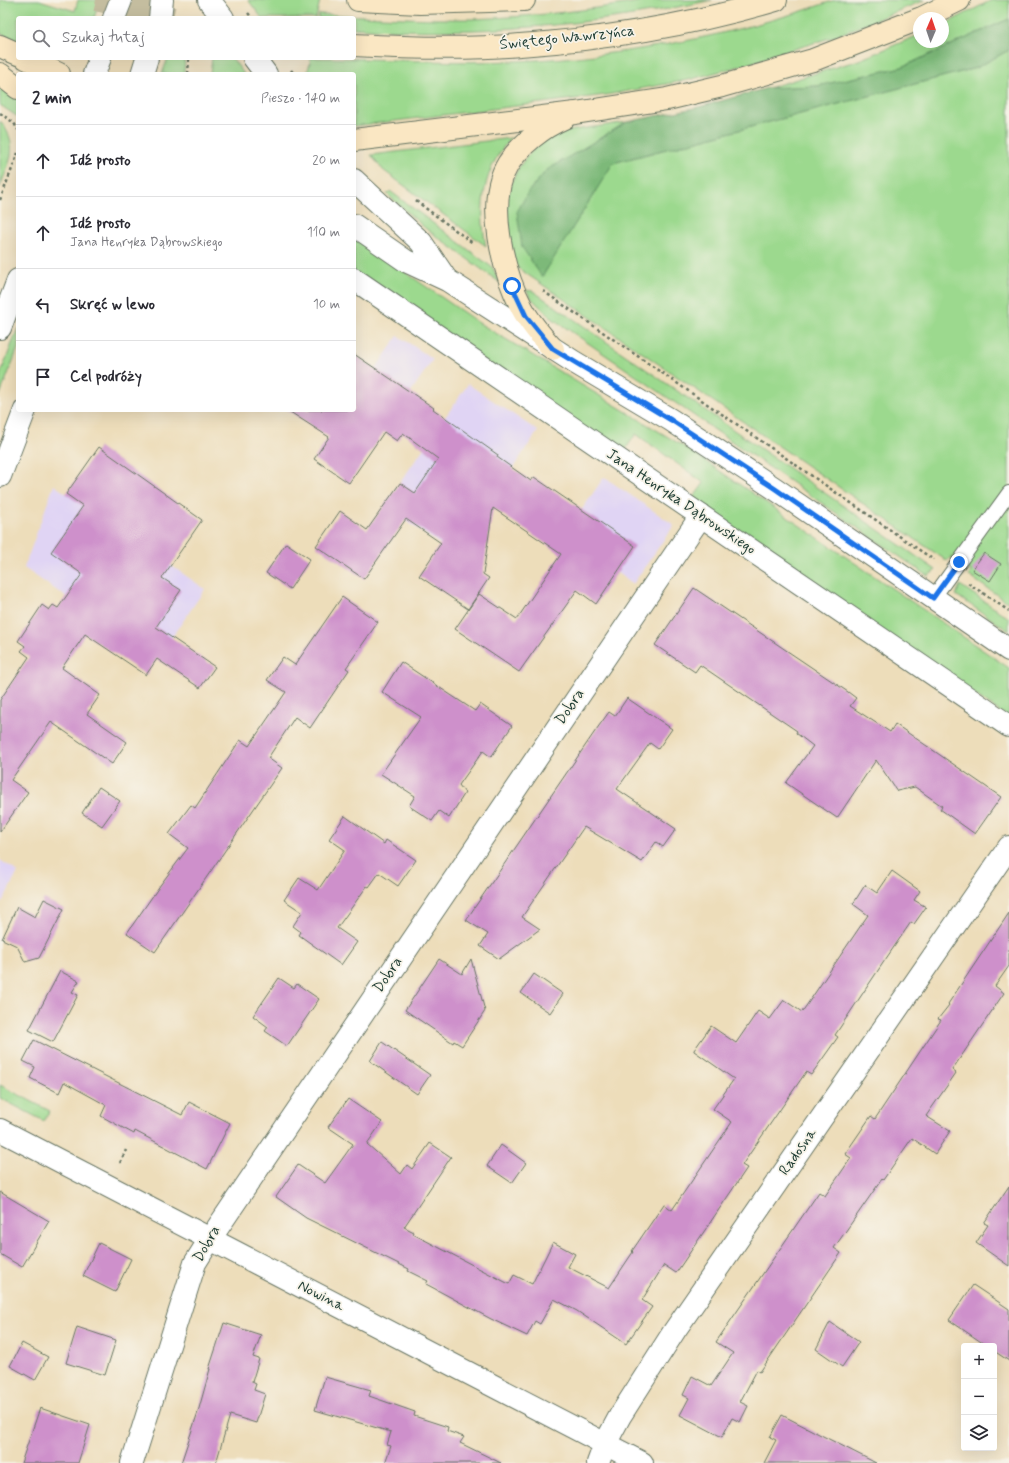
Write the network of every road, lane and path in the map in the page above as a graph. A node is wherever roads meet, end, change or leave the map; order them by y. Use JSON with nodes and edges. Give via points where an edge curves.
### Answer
{"nodes":[{"id":1,"x":121,"y":0,"type":"edge"},
{"id":2,"x":162,"y":0,"type":"edge"},
{"id":3,"x":209,"y":0,"type":"edge"},
{"id":4,"x":358,"y":0,"type":"edge"},
{"id":5,"x":524,"y":0,"type":"edge"},
{"id":6,"x":776,"y":0,"type":"edge"},
{"id":7,"x":959,"y":0,"type":"edge"},
{"id":8,"x":934,"y":12,"type":"edge"},
{"id":9,"x":115,"y":16,"type":"edge"},
{"id":10,"x":160,"y":16,"type":"edge"},
{"id":11,"x":221,"y":16,"type":"edge"},
{"id":12,"x":913,"y":21,"type":"edge"},
{"id":13,"x":356,"y":45,"type":"edge"},
{"id":14,"x":0,"y":46,"type":"edge"},
{"id":15,"x":16,"y":53,"type":"edge"},
{"id":16,"x":30,"y":60,"type":"edge"},
{"id":17,"x":99,"y":60,"type":"edge"},
{"id":18,"x":146,"y":60,"type":"edge"},
{"id":19,"x":189,"y":60,"type":"edge"},
{"id":20,"x":256,"y":60,"type":"edge"},
{"id":21,"x":55,"y":72,"type":"edge"},
{"id":22,"x":95,"y":72,"type":"edge"},
{"id":23,"x":143,"y":72,"type":"edge"},
{"id":24,"x":188,"y":72,"type":"edge"},
{"id":25,"x":264,"y":72,"type":"edge"},
{"id":26,"x":0,"y":74,"type":"edge"},
{"id":27,"x":16,"y":86,"type":"edge"},
{"id":28,"x":0,"y":113,"type":"edge"},
{"id":29,"x":575,"y":113,"type":"junction"},
{"id":30,"x":16,"y":127,"type":"edge"},
{"id":31,"x":356,"y":140,"type":"edge"},
{"id":32,"x":16,"y":158,"type":"edge"},
{"id":33,"x":356,"y":182,"type":"edge"},
{"id":34,"x":412,"y":198,"type":"dead end"},
{"id":35,"x":0,"y":200,"type":"edge"},
{"id":36,"x":356,"y":226,"type":"edge"},
{"id":37,"x":479,"y":247,"type":"dead end"},
{"id":38,"x":356,"y":280,"type":"edge"},
{"id":39,"x":447,"y":280,"type":"junction"},
{"id":40,"x":16,"y":285,"type":"edge"},
{"id":41,"x":539,"y":289,"type":"dead end"},
{"id":42,"x":0,"y":328,"type":"edge"},
{"id":43,"x":553,"y":349,"type":"junction"},
{"id":44,"x":24,"y":412,"type":"edge"},
{"id":45,"x":0,"y":476,"type":"edge"},
{"id":46,"x":1009,"y":493,"type":"edge"},
{"id":47,"x":701,"y":516,"type":"junction"},
{"id":48,"x":952,"y":572,"type":"junction"},
{"id":49,"x":933,"y":598,"type":"junction"},
{"id":50,"x":1009,"y":611,"type":"edge"},
{"id":51,"x":1009,"y":650,"type":"edge"},
{"id":52,"x":1009,"y":726,"type":"edge"},
{"id":53,"x":1009,"y":847,"type":"edge"},
{"id":54,"x":0,"y":1130,"type":"edge"},
{"id":55,"x":126,"y":1150,"type":"dead end"},
{"id":56,"x":120,"y":1163,"type":"dead end"},
{"id":57,"x":210,"y":1239,"type":"junction"},
{"id":58,"x":602,"y":1453,"type":"edge"},
{"id":59,"x":132,"y":1463,"type":"edge"},
{"id":60,"x":642,"y":1463,"type":"edge"}],
"edges":[{"from":1,"to":9,"type":"street"},
{"from":2,"to":10,"type":"street"},
{"from":3,"to":11,"type":"street"},
{"from":4,"to":5,"type":"main road","via":[[427,3]]},
{"from":6,"to":13,"type":"main road","name":"Świętego Wawrzyńca","via":[[663,27],[543,43],[449,47]]},
{"from":7,"to":8,"type":"main road"},
{"from":12,"to":29,"type":"main road","via":[[813,60],[722,86],[635,105]]},
{"from":14,"to":15,"type":"main road"},
{"from":16,"to":21,"type":"main road"},
{"from":17,"to":22,"type":"street"},
{"from":18,"to":23,"type":"street"},
{"from":19,"to":24,"type":"path"},
{"from":20,"to":25,"type":"street"},
{"from":26,"to":27,"type":"main road"},
{"from":28,"to":30,"type":"path"},
{"from":29,"to":31,"type":"main road"},
{"from":29,"to":43,"type":"main road","via":[[545,128],[525,145],[508,164],[499,191],[498,227],[512,286],[526,316]]},
{"from":32,"to":35,"type":"path"},
{"from":33,"to":39,"type":"street","via":[[420,242]]},
{"from":34,"to":37,"type":"path"},
{"from":36,"to":39,"type":"street","via":[[406,261]]},
{"from":38,"to":47,"type":"street","name":"Jana Henryka Dąbrowskiego"},
{"from":39,"to":43,"type":"street"},
{"from":40,"to":42,"type":"street"},
{"from":41,"to":48,"type":"path"},
{"from":43,"to":49,"type":"street","via":[[671,420]]},
{"from":44,"to":45,"type":"street"},
{"from":46,"to":48,"type":"lane"},
{"from":47,"to":52,"type":"street","name":"Jana Henryka Dąbrowskiego"},
{"from":47,"to":57,"type":"street","name":"Dobra"},
{"from":48,"to":49,"type":"lane"},
{"from":48,"to":50,"type":"path"},
{"from":49,"to":51,"type":"street"},
{"from":53,"to":58,"type":"street","name":"Radosna","via":[[675,1330],[620,1416]]},
{"from":54,"to":57,"type":"street","name":"Nowina"},
{"from":55,"to":56,"type":"path"},
{"from":57,"to":58,"type":"street","name":"Nowina"},
{"from":57,"to":59,"type":"street","name":"Dobra","via":[[195,1263]]},
{"from":58,"to":60,"type":"street","name":"Nowina"}]}
